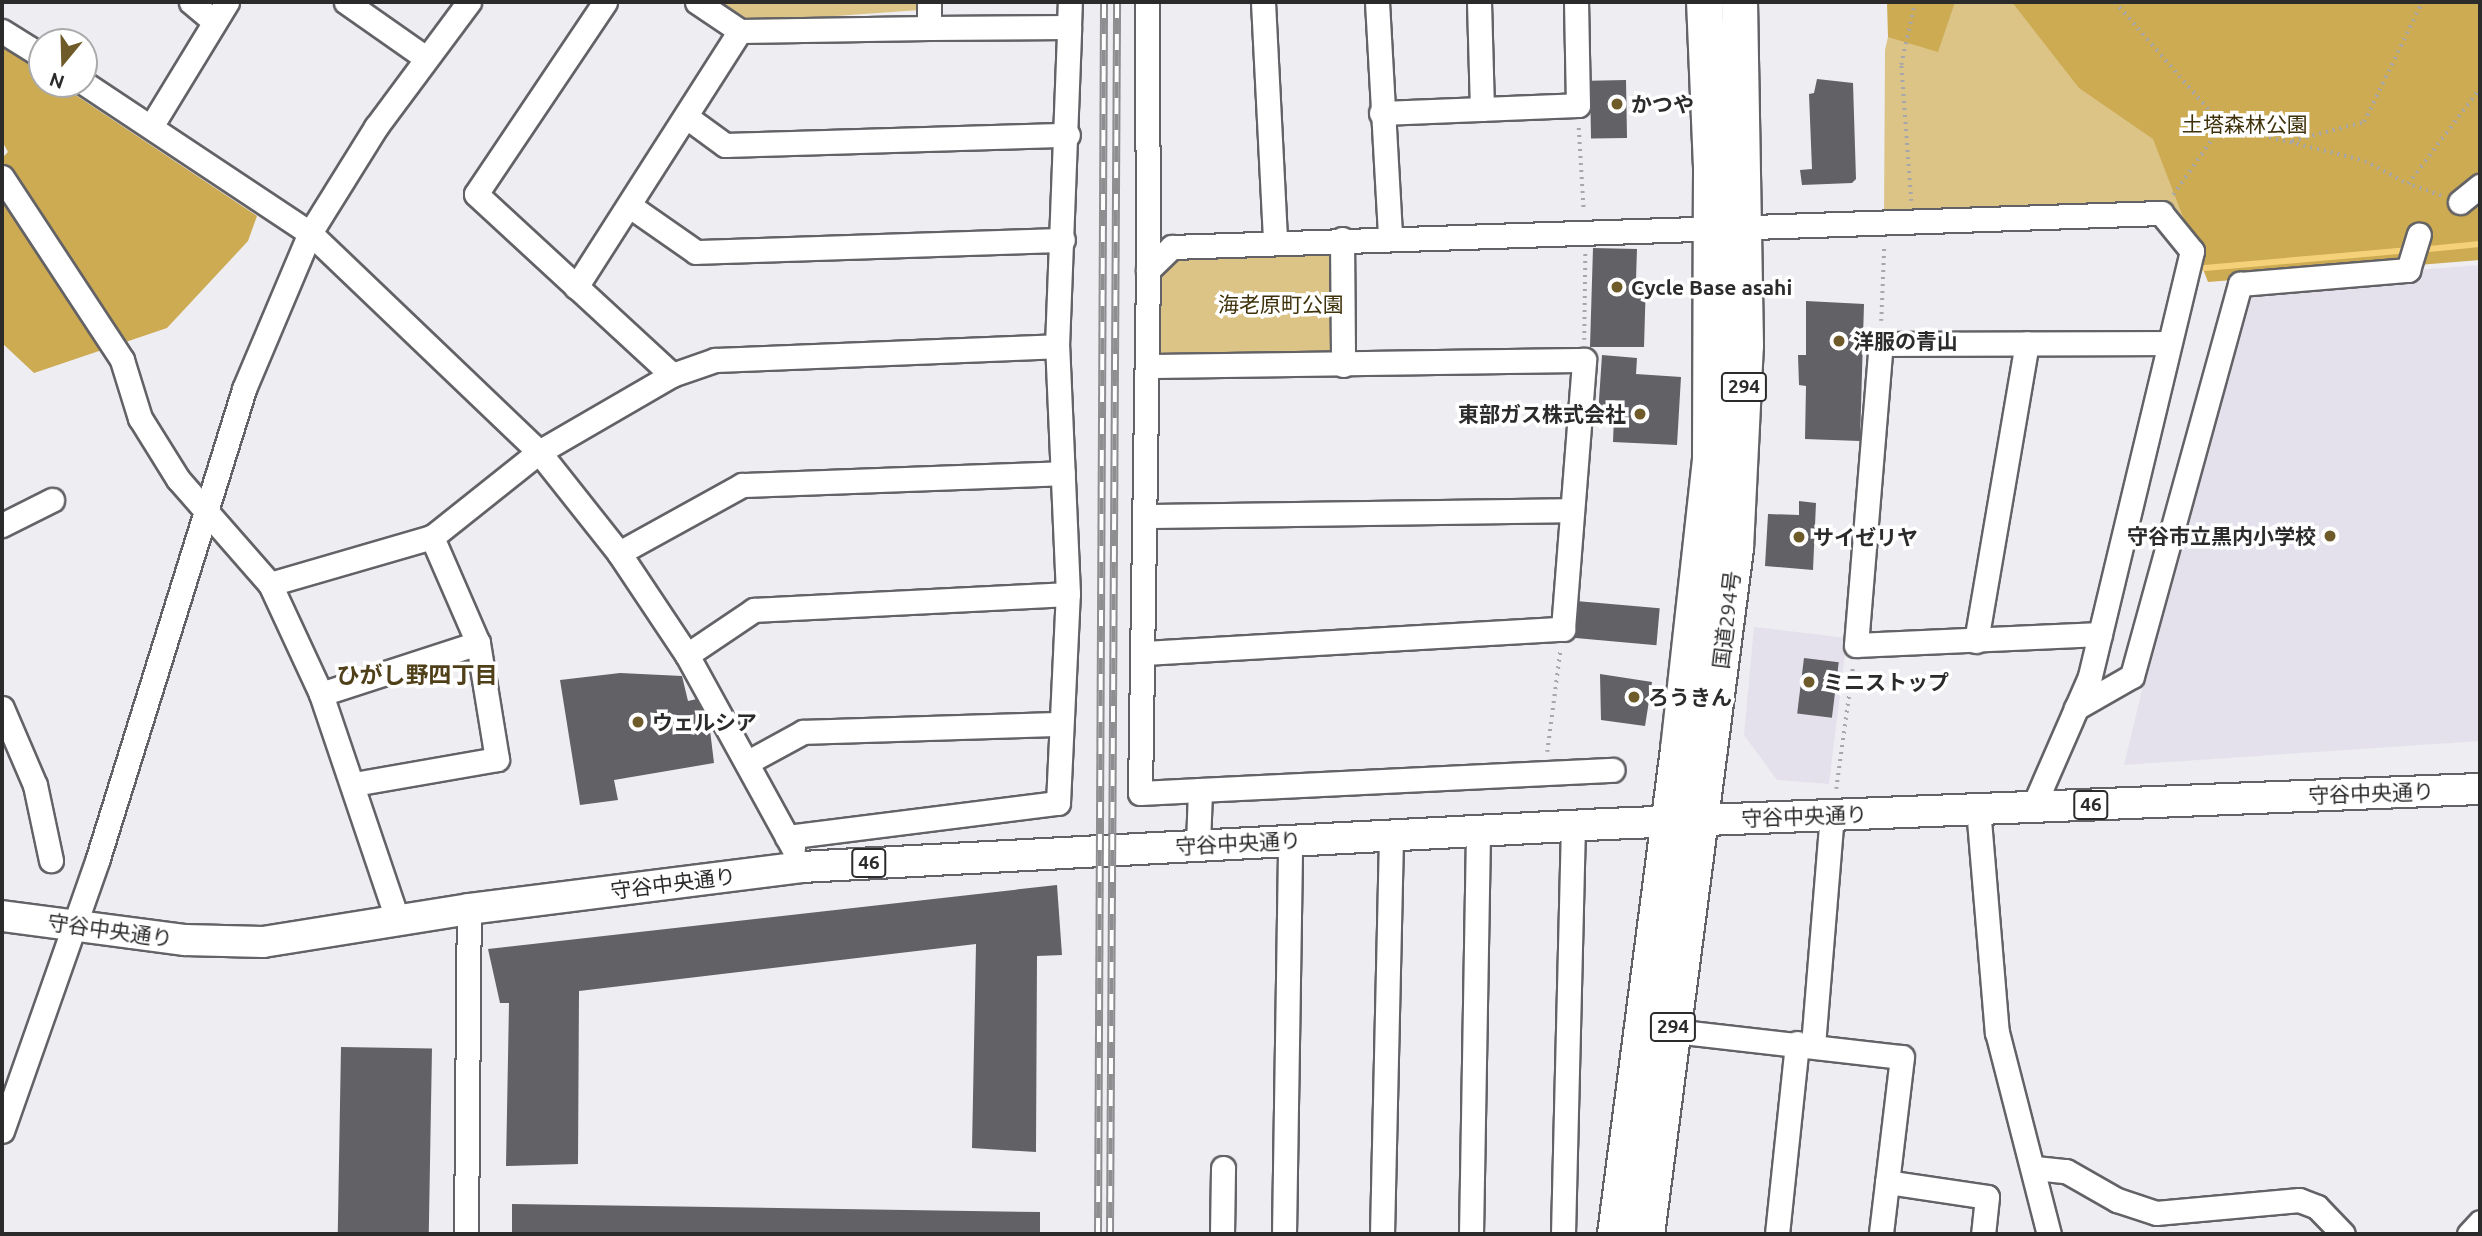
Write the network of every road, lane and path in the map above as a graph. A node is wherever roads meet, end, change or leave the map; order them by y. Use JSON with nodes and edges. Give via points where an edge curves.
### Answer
{"nodes":[{"id":1,"x":191,"y":2,"type":"edge"},
{"id":2,"x":346,"y":2,"type":"edge"},
{"id":3,"x":469,"y":2,"type":"edge"},
{"id":4,"x":605,"y":2,"type":"edge"},
{"id":5,"x":697,"y":2,"type":"edge"},
{"id":6,"x":929,"y":2,"type":"edge"},
{"id":7,"x":1070,"y":2,"type":"edge"},
{"id":8,"x":1147,"y":2,"type":"edge"},
{"id":9,"x":1263,"y":2,"type":"edge"},
{"id":10,"x":1377,"y":2,"type":"edge"},
{"id":11,"x":1479,"y":2,"type":"edge"},
{"id":12,"x":1576,"y":2,"type":"edge"},
{"id":13,"x":1704,"y":2,"type":"edge"},
{"id":14,"x":1739,"y":2,"type":"edge"},
{"id":15,"x":1915,"y":2,"type":"edge"},
{"id":16,"x":2115,"y":2,"type":"edge"},
{"id":17,"x":2422,"y":2,"type":"edge"},
{"id":18,"x":220,"y":11,"type":"edge"},
{"id":19,"x":1069,"y":27,"type":"junction"},
{"id":20,"x":929,"y":28,"type":"junction"},
{"id":21,"x":2,"y":31,"type":"edge"},
{"id":22,"x":740,"y":31,"type":"junction"},
{"id":23,"x":28,"y":47,"type":"edge"},
{"id":24,"x":426,"y":58,"type":"junction"},
{"id":25,"x":2480,"y":88,"type":"edge"},
{"id":26,"x":98,"y":92,"type":"edge"},
{"id":27,"x":1578,"y":105,"type":"junction"},
{"id":28,"x":1482,"y":109,"type":"junction"},
{"id":29,"x":1381,"y":113,"type":"junction"},
{"id":30,"x":688,"y":118,"type":"junction"},
{"id":31,"x":152,"y":125,"type":"junction"},
{"id":32,"x":2222,"y":125,"type":"junction"},
{"id":33,"x":1068,"y":135,"type":"junction"},
{"id":34,"x":2289,"y":142,"type":"junction"},
{"id":35,"x":2,"y":177,"type":"edge"},
{"id":36,"x":2408,"y":184,"type":"junction"},
{"id":37,"x":2480,"y":186,"type":"edge"},
{"id":38,"x":2460,"y":202,"type":"joint"},
{"id":39,"x":630,"y":206,"type":"junction"},
{"id":40,"x":2161,"y":213,"type":"junction"},
{"id":41,"x":1884,"y":220,"type":"junction"},
{"id":42,"x":1911,"y":220,"type":"junction"},
{"id":43,"x":1745,"y":227,"type":"junction"},
{"id":44,"x":1711,"y":228,"type":"junction"},
{"id":45,"x":1585,"y":232,"type":"junction"},
{"id":46,"x":310,"y":233,"type":"junction"},
{"id":47,"x":2419,"y":235,"type":"dead end"},
{"id":48,"x":1390,"y":237,"type":"junction"},
{"id":49,"x":1342,"y":239,"type":"junction"},
{"id":50,"x":1063,"y":240,"type":"junction"},
{"id":51,"x":1275,"y":243,"type":"junction"},
{"id":52,"x":1148,"y":270,"type":"junction"},
{"id":53,"x":576,"y":287,"type":"junction"},
{"id":54,"x":2027,"y":343,"type":"junction"},
{"id":55,"x":2169,"y":343,"type":"junction"},
{"id":56,"x":1881,"y":344,"type":"junction"},
{"id":57,"x":1057,"y":346,"type":"junction"},
{"id":58,"x":1584,"y":360,"type":"junction"},
{"id":59,"x":1343,"y":365,"type":"junction"},
{"id":60,"x":1147,"y":366,"type":"junction"},
{"id":61,"x":672,"y":375,"type":"junction"},
{"id":62,"x":538,"y":452,"type":"junction"},
{"id":63,"x":1063,"y":473,"type":"junction"},
{"id":64,"x":52,"y":500,"type":"dead end"},
{"id":65,"x":1572,"y":510,"type":"junction"},
{"id":66,"x":206,"y":511,"type":"junction"},
{"id":67,"x":1144,"y":516,"type":"junction"},
{"id":68,"x":2,"y":525,"type":"edge"},
{"id":69,"x":432,"y":537,"type":"junction"},
{"id":70,"x":619,"y":553,"type":"junction"},
{"id":71,"x":270,"y":584,"type":"junction"},
{"id":72,"x":1068,"y":594,"type":"junction"},
{"id":73,"x":1563,"y":629,"type":"junction"},
{"id":74,"x":2100,"y":634,"type":"junction"},
{"id":75,"x":1976,"y":640,"type":"junction"},
{"id":76,"x":478,"y":643,"type":"junction"},
{"id":77,"x":1856,"y":645,"type":"junction"},
{"id":78,"x":1143,"y":653,"type":"junction"},
{"id":79,"x":687,"y":655,"type":"junction"},
{"id":80,"x":321,"y":694,"type":"junction"},
{"id":81,"x":2,"y":708,"type":"edge"},
{"id":82,"x":2076,"y":708,"type":"junction"},
{"id":83,"x":1060,"y":724,"type":"junction"},
{"id":84,"x":748,"y":761,"type":"junction"},
{"id":85,"x":1613,"y":770,"type":"dead end"},
{"id":86,"x":1544,"y":773,"type":"junction"},
{"id":87,"x":354,"y":784,"type":"junction"},
{"id":88,"x":2480,"y":789,"type":"edge"},
{"id":89,"x":1200,"y":790,"type":"junction"},
{"id":90,"x":2033,"y":807,"type":"junction"},
{"id":91,"x":1978,"y":808,"type":"junction"},
{"id":92,"x":1832,"y":815,"type":"junction"},
{"id":93,"x":1685,"y":820,"type":"junction"},
{"id":94,"x":1573,"y":827,"type":"junction"},
{"id":95,"x":1478,"y":830,"type":"junction"},
{"id":96,"x":1391,"y":835,"type":"junction"},
{"id":97,"x":787,"y":837,"type":"junction"},
{"id":98,"x":1290,"y":840,"type":"junction"},
{"id":99,"x":1198,"y":845,"type":"junction"},
{"id":100,"x":51,"y":860,"type":"dead end"},
{"id":101,"x":802,"y":867,"type":"junction"},
{"id":102,"x":469,"y":909,"type":"junction"},
{"id":103,"x":2,"y":916,"type":"edge"},
{"id":104,"x":398,"y":921,"type":"junction"},
{"id":105,"x":74,"y":926,"type":"junction"},
{"id":106,"x":1673,"y":1031,"type":"junction"},
{"id":107,"x":1805,"y":1044,"type":"junction"},
{"id":108,"x":2,"y":1131,"type":"edge"},
{"id":109,"x":1223,"y":1168,"type":"dead end"},
{"id":110,"x":2035,"y":1168,"type":"junction"},
{"id":111,"x":1887,"y":1182,"type":"junction"},
{"id":112,"x":2480,"y":1222,"type":"edge"},
{"id":113,"x":466,"y":1234,"type":"edge"},
{"id":114,"x":1222,"y":1234,"type":"edge"},
{"id":115,"x":1284,"y":1234,"type":"edge"},
{"id":116,"x":1382,"y":1234,"type":"edge"},
{"id":117,"x":1471,"y":1234,"type":"edge"},
{"id":118,"x":1563,"y":1234,"type":"edge"},
{"id":119,"x":1615,"y":1234,"type":"edge"},
{"id":120,"x":1646,"y":1234,"type":"edge"},
{"id":121,"x":1777,"y":1234,"type":"edge"},
{"id":122,"x":1881,"y":1234,"type":"edge"},
{"id":123,"x":1983,"y":1234,"type":"edge"},
{"id":124,"x":2049,"y":1234,"type":"edge"},
{"id":125,"x":2343,"y":1234,"type":"edge"},
{"id":126,"x":2469,"y":1234,"type":"edge"}],
"edges":[{"from":1,"to":18,"type":"street"},
{"from":2,"to":24,"type":"street"},
{"from":3,"to":24,"type":"street"},
{"from":4,"to":53,"type":"street","via":[[476,194]]},
{"from":5,"to":22,"type":"street"},
{"from":6,"to":20,"type":"street"},
{"from":7,"to":19,"type":"street"},
{"from":8,"to":52,"type":"street"},
{"from":9,"to":51,"type":"street"},
{"from":10,"to":29,"type":"street"},
{"from":11,"to":28,"type":"street"},
{"from":12,"to":27,"type":"street"},
{"from":13,"to":44,"type":"highway","name":"国道294号","number":"294"},
{"from":14,"to":43,"type":"highway","name":"国道294号","number":"294"},
{"from":15,"to":42,"type":"path","via":[[1901,65]]},
{"from":16,"to":32,"type":"path"},
{"from":17,"to":34,"type":"path","via":[[2364,122]]},
{"from":18,"to":31,"type":"street"},
{"from":19,"to":20,"type":"street"},
{"from":19,"to":33,"type":"street"},
{"from":20,"to":22,"type":"street"},
{"from":21,"to":23,"type":"street"},
{"from":22,"to":30,"type":"street"},
{"from":24,"to":46,"type":"street","via":[[376,127]]},
{"from":25,"to":36,"type":"path"},
{"from":26,"to":31,"type":"street"},
{"from":27,"to":28,"type":"street"},
{"from":27,"to":45,"type":"path"},
{"from":28,"to":29,"type":"street"},
{"from":29,"to":48,"type":"street"},
{"from":30,"to":33,"type":"street","via":[[725,145]]},
{"from":30,"to":39,"type":"street"},
{"from":31,"to":46,"type":"street"},
{"from":32,"to":34,"type":"path"},
{"from":32,"to":40,"type":"path"},
{"from":33,"to":50,"type":"street"},
{"from":34,"to":36,"type":"path","via":[[2365,161]]},
{"from":35,"to":66,"type":"street","via":[[122,360],[140,418],[178,479]]},
{"from":36,"to":38,"type":"path"},
{"from":37,"to":38,"type":"street"},
{"from":39,"to":50,"type":"street","via":[[695,252]]},
{"from":39,"to":53,"type":"street"},
{"from":40,"to":42,"type":"street"},
{"from":40,"to":55,"type":"street","via":[[2192,251]]},
{"from":41,"to":42,"type":"street"},
{"from":41,"to":43,"type":"street"},
{"from":41,"to":56,"type":"path"},
{"from":43,"to":44,"type":"street"},
{"from":43,"to":93,"type":"highway","name":"国道294号","number":"294","via":[[1745,345],[1735,548]]},
{"from":44,"to":45,"type":"street"},
{"from":44,"to":93,"type":"highway","name":"国道294号","number":"294","via":[[1710,457]]},
{"from":45,"to":48,"type":"street"},
{"from":45,"to":58,"type":"path"},
{"from":46,"to":62,"type":"street"},
{"from":46,"to":66,"type":"street","via":[[244,389]]},
{"from":47,"to":82,"type":"street","via":[[2408,270],[2239,284],[2132,676]]},
{"from":48,"to":49,"type":"street"},
{"from":49,"to":51,"type":"street"},
{"from":49,"to":59,"type":"street"},
{"from":50,"to":57,"type":"street"},
{"from":51,"to":52,"type":"street","via":[[1172,247]]},
{"from":52,"to":60,"type":"street"},
{"from":53,"to":61,"type":"street"},
{"from":54,"to":55,"type":"street"},
{"from":54,"to":56,"type":"street"},
{"from":54,"to":75,"type":"street"},
{"from":55,"to":74,"type":"street"},
{"from":56,"to":77,"type":"street"},
{"from":57,"to":61,"type":"street","via":[[715,360]]},
{"from":57,"to":63,"type":"street"},
{"from":58,"to":59,"type":"street"},
{"from":58,"to":65,"type":"street"},
{"from":59,"to":60,"type":"street"},
{"from":60,"to":67,"type":"street"},
{"from":61,"to":62,"type":"street"},
{"from":62,"to":69,"type":"street"},
{"from":62,"to":70,"type":"street"},
{"from":63,"to":70,"type":"street","via":[[743,485]]},
{"from":63,"to":72,"type":"street"},
{"from":64,"to":68,"type":"street"},
{"from":65,"to":67,"type":"street"},
{"from":65,"to":73,"type":"street"},
{"from":66,"to":71,"type":"street"},
{"from":66,"to":105,"type":"street"},
{"from":67,"to":78,"type":"street"},
{"from":69,"to":71,"type":"street"},
{"from":69,"to":76,"type":"street"},
{"from":70,"to":79,"type":"street"},
{"from":71,"to":80,"type":"street"},
{"from":72,"to":79,"type":"street","via":[[754,610]]},
{"from":72,"to":83,"type":"street"},
{"from":73,"to":78,"type":"street"},
{"from":73,"to":86,"type":"path"},
{"from":74,"to":75,"type":"street"},
{"from":74,"to":82,"type":"street"},
{"from":75,"to":77,"type":"street"},
{"from":76,"to":80,"type":"street"},
{"from":76,"to":87,"type":"street","via":[[497,759]]},
{"from":77,"to":92,"type":"path"},
{"from":78,"to":89,"type":"street","via":[[1140,793]]},
{"from":79,"to":84,"type":"street"},
{"from":80,"to":87,"type":"street"},
{"from":81,"to":100,"type":"street","via":[[35,785]]},
{"from":82,"to":90,"type":"street"},
{"from":83,"to":84,"type":"street","via":[[803,732]]},
{"from":83,"to":97,"type":"street","via":[[1059,803]]},
{"from":84,"to":97,"type":"street"},
{"from":85,"to":86,"type":"street"},
{"from":86,"to":89,"type":"street"},
{"from":87,"to":104,"type":"street"},
{"from":88,"to":90,"type":"main road","name":"守谷中央通り","number":"46"},
{"from":89,"to":99,"type":"street"},
{"from":90,"to":91,"type":"main road","name":"守谷中央通り","number":"46"},
{"from":91,"to":92,"type":"main road","name":"守谷中央通り","number":"46"},
{"from":91,"to":110,"type":"street","via":[[1997,1032]]},
{"from":92,"to":93,"type":"main road","name":"守谷中央通り","number":"46"},
{"from":92,"to":107,"type":"street"},
{"from":93,"to":94,"type":"main road","name":"守谷中央通り","number":"46"},
{"from":93,"to":106,"type":"highway","name":"国道294号","number":"294"},
{"from":93,"to":119,"type":"highway","name":"国道294号","number":"294"},
{"from":94,"to":95,"type":"main road","name":"守谷中央通り","number":"46"},
{"from":94,"to":118,"type":"street"},
{"from":95,"to":96,"type":"main road","name":"守谷中央通り","number":"46"},
{"from":95,"to":117,"type":"street"},
{"from":96,"to":98,"type":"main road","name":"守谷中央通り","number":"46"},
{"from":96,"to":116,"type":"street"},
{"from":97,"to":101,"type":"street"},
{"from":98,"to":99,"type":"main road","name":"守谷中央通り","number":"46"},
{"from":98,"to":115,"type":"street"},
{"from":99,"to":101,"type":"main road","name":"守谷中央通り","number":"46"},
{"from":101,"to":102,"type":"main road","name":"守谷中央通り","number":"46"},
{"from":102,"to":104,"type":"main road","name":"守谷中央通り","number":"46"},
{"from":102,"to":113,"type":"street"},
{"from":103,"to":105,"type":"main road","name":"守谷中央通り","number":"46"},
{"from":104,"to":105,"type":"main road","name":"守谷中央通り","number":"46","via":[[263,942],[185,940]]},
{"from":105,"to":108,"type":"street"},
{"from":106,"to":107,"type":"street"},
{"from":106,"to":120,"type":"highway","name":"国道294号","number":"294"},
{"from":107,"to":111,"type":"street","via":[[1902,1057]]},
{"from":107,"to":121,"type":"street"},
{"from":109,"to":114,"type":"street"},
{"from":110,"to":124,"type":"street"},
{"from":110,"to":125,"type":"street","via":[[2066,1171],[2117,1200],[2156,1213],[2299,1200],[2317,1207]]},
{"from":111,"to":122,"type":"street"},
{"from":111,"to":123,"type":"street","via":[[1987,1197]]},
{"from":112,"to":126,"type":"street"}]}
